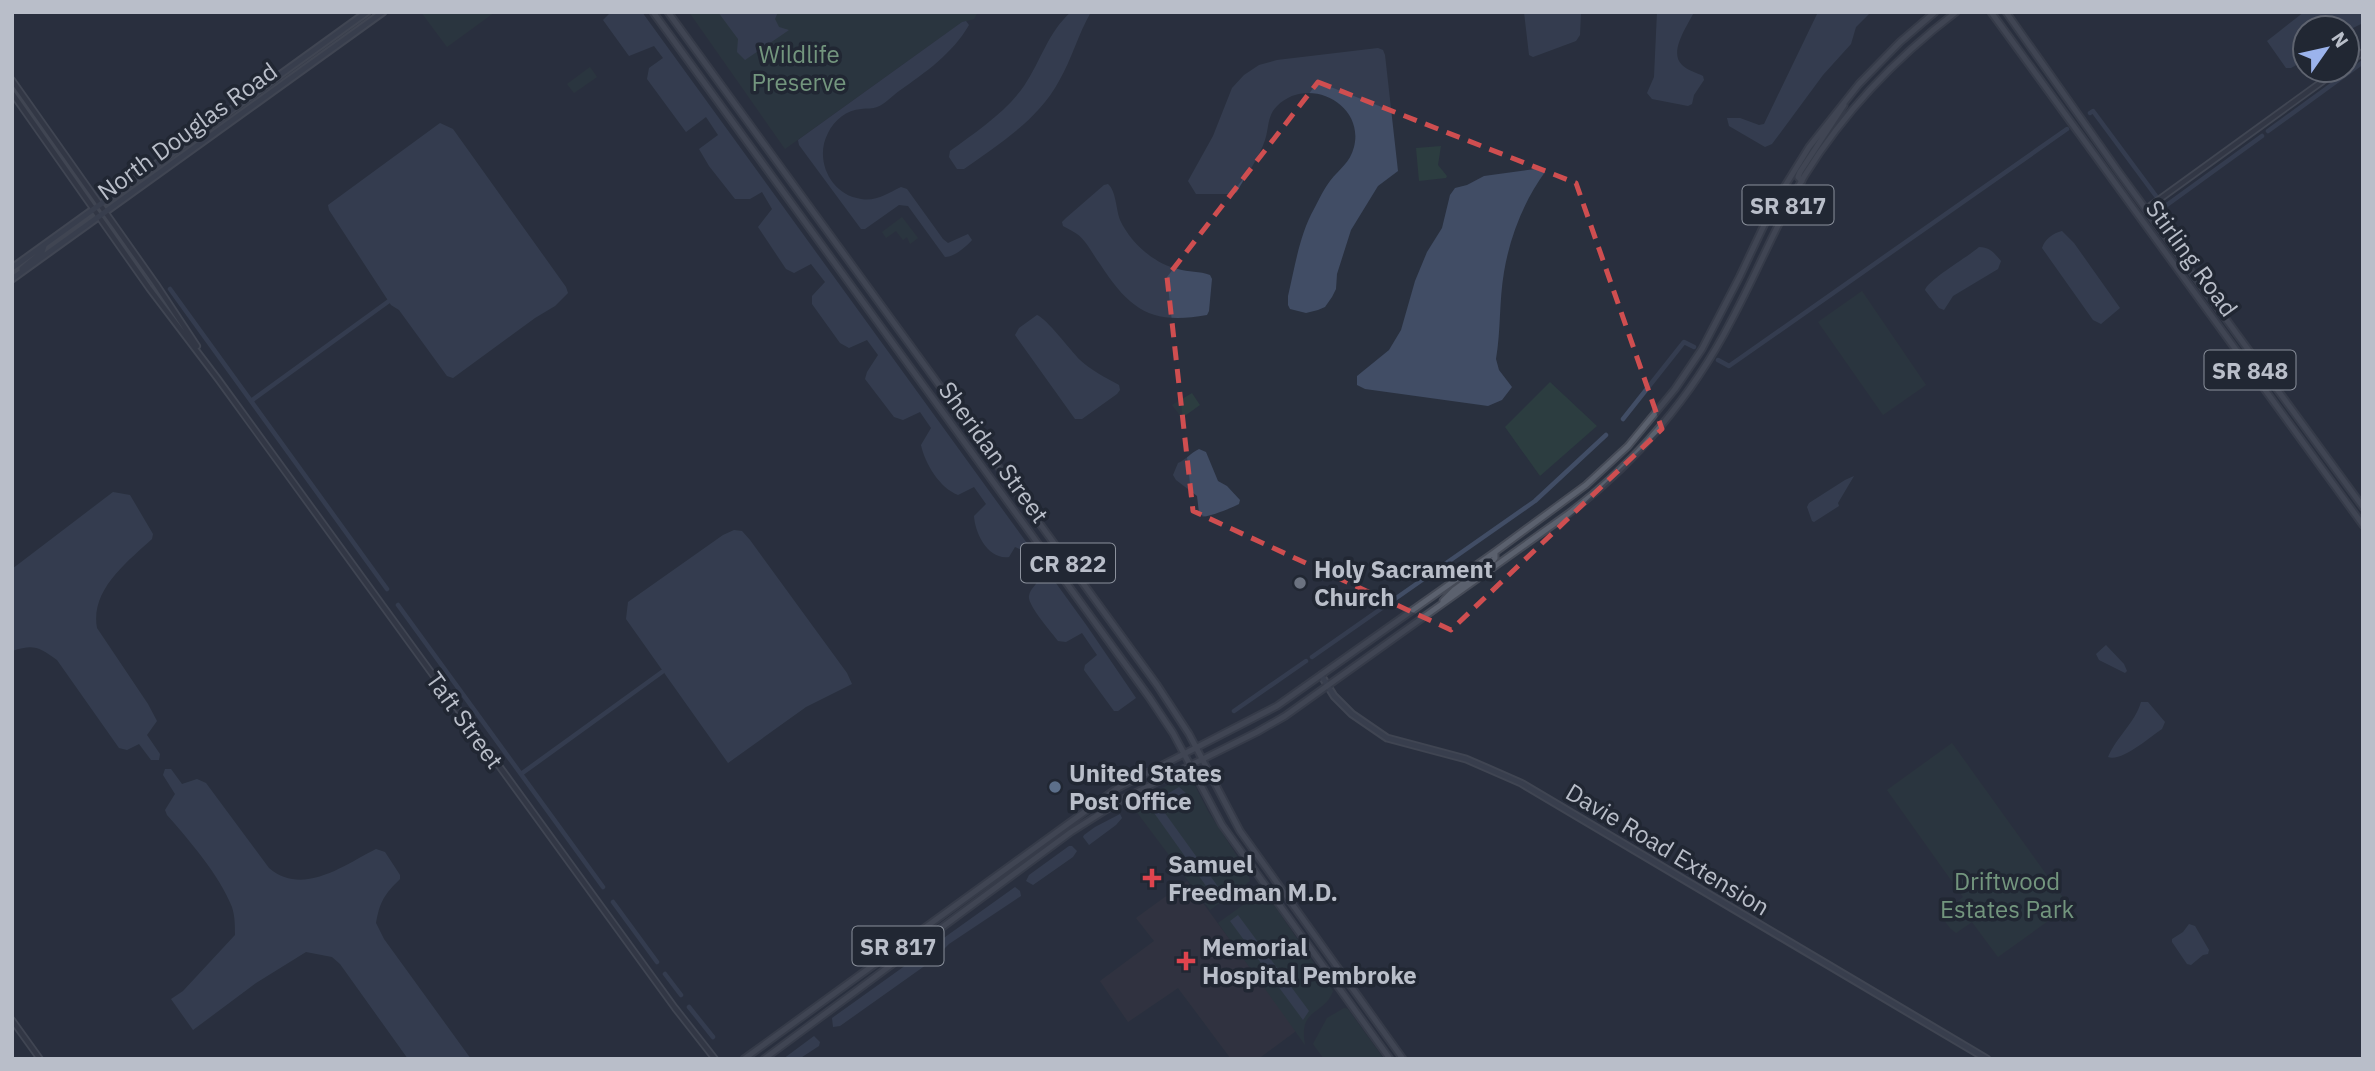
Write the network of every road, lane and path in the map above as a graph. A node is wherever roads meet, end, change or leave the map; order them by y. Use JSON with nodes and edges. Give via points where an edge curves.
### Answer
{"nodes":[{"id":1,"x":367,"y":12,"type":"edge"},
{"id":2,"x":383,"y":12,"type":"edge"},
{"id":3,"x":653,"y":12,"type":"edge"},
{"id":4,"x":668,"y":12,"type":"edge"},
{"id":5,"x":1935,"y":12,"type":"edge"},
{"id":6,"x":1955,"y":12,"type":"edge"},
{"id":7,"x":1991,"y":12,"type":"edge"},
{"id":8,"x":2006,"y":12,"type":"edge"},
{"id":9,"x":12,"y":80,"type":"edge"},
{"id":10,"x":2319,"y":84,"type":"edge"},
{"id":11,"x":12,"y":93,"type":"edge"},
{"id":12,"x":1849,"y":96,"type":"junction"},
{"id":13,"x":2082,"y":138,"type":"junction"},
{"id":14,"x":2097,"y":141,"type":"junction"},
{"id":15,"x":1802,"y":181,"type":"junction"},
{"id":16,"x":100,"y":204,"type":"junction"},
{"id":17,"x":93,"y":209,"type":"junction"},
{"id":18,"x":2146,"y":209,"type":"junction"},
{"id":19,"x":105,"y":212,"type":"junction"},
{"id":20,"x":2138,"y":214,"type":"junction"},
{"id":21,"x":99,"y":216,"type":"junction"},
{"id":22,"x":2153,"y":219,"type":"junction"},
{"id":23,"x":45,"y":244,"type":"junction"},
{"id":24,"x":12,"y":268,"type":"edge"},
{"id":25,"x":18,"y":274,"type":"junction"},
{"id":26,"x":12,"y":279,"type":"edge"},
{"id":27,"x":218,"y":379,"type":"junction"},
{"id":28,"x":2363,"y":507,"type":"edge"},
{"id":29,"x":2363,"y":525,"type":"edge"},
{"id":30,"x":1495,"y":552,"type":"junction"},
{"id":31,"x":1441,"y":605,"type":"junction"},
{"id":32,"x":1321,"y":675,"type":"junction"},
{"id":33,"x":1327,"y":686,"type":"junction"},
{"id":34,"x":1196,"y":747,"type":"junction"},
{"id":35,"x":1183,"y":753,"type":"junction"},
{"id":36,"x":1202,"y":759,"type":"junction"},
{"id":37,"x":1189,"y":765,"type":"junction"},
{"id":38,"x":12,"y":1020,"type":"edge"},
{"id":39,"x":40,"y":1059,"type":"edge"},
{"id":40,"x":715,"y":1059,"type":"edge"},
{"id":41,"x":744,"y":1059,"type":"edge"},
{"id":42,"x":764,"y":1059,"type":"edge"},
{"id":43,"x":1390,"y":1059,"type":"edge"},
{"id":44,"x":1403,"y":1059,"type":"edge"},
{"id":45,"x":1987,"y":1059,"type":"edge"}],
"edges":[{"from":1,"to":16,"type":"main road","name":"North Douglas Road"},
{"from":2,"to":19,"type":"main road","name":"North Douglas Road"},
{"from":3,"to":35,"type":"main road","name":"Sheridan Street","number":"CR 822","via":[[1149,697]]},
{"from":4,"to":34,"type":"main road","name":"Sheridan Street","number":"CR 822","via":[[1157,685]]},
{"from":5,"to":12,"type":"main road","number":"SR 817","via":[[1890,51]]},
{"from":6,"to":15,"type":"main road","number":"SR 817","via":[[1874,86]]},
{"from":7,"to":13,"type":"main road","name":"Stirling Road","number":"SR 848"},
{"from":8,"to":14,"type":"main road","name":"Stirling Road","number":"SR 848"},
{"from":9,"to":16,"type":"street","name":"Taft Street"},
{"from":10,"to":18,"type":"street"},
{"from":11,"to":17,"type":"street","name":"Taft Street"},
{"from":12,"to":15,"type":"main road","via":[[1800,172]]},
{"from":12,"to":30,"type":"main road","number":"SR 817","via":[[1774,202],[1718,320],[1675,389],[1606,467]]},
{"from":13,"to":14,"type":"main road"},
{"from":13,"to":20,"type":"main road","name":"Stirling Road","number":"SR 848"},
{"from":14,"to":18,"type":"main road","name":"Stirling Road","number":"SR 848"},
{"from":15,"to":31,"type":"main road","number":"SR 817","via":[[1714,352],[1649,438],[1571,512]]},
{"from":16,"to":17,"type":"main road","name":"North Douglas Road"},
{"from":16,"to":19,"type":"street","name":"Taft Street"},
{"from":17,"to":21,"type":"street","name":"Taft Street"},
{"from":17,"to":23,"type":"main road","name":"North Douglas Road"},
{"from":18,"to":22,"type":"main road","name":"Stirling Road","number":"SR 848"},
{"from":19,"to":21,"type":"main road","name":"North Douglas Road"},
{"from":19,"to":27,"type":"street","name":"Taft Street"},
{"from":20,"to":22,"type":"main road"},
{"from":20,"to":29,"type":"main road","name":"Stirling Road","number":"SR 848"},
{"from":21,"to":25,"type":"main road","name":"North Douglas Road"},
{"from":21,"to":27,"type":"street","name":"Taft Street"},
{"from":22,"to":28,"type":"main road","name":"Stirling Road","number":"SR 848"},
{"from":23,"to":24,"type":"main road","name":"North Douglas Road"},
{"from":23,"to":25,"type":"main road"},
{"from":25,"to":26,"type":"main road","name":"North Douglas Road"},
{"from":27,"to":40,"type":"street","name":"Taft Street"},
{"from":30,"to":31,"type":"main road","via":[[1490,563]]},
{"from":30,"to":32,"type":"main road","number":"SR 817"},
{"from":31,"to":33,"type":"main road","number":"SR 817"},
{"from":32,"to":33,"type":"main road","name":"Davie Road Extension"},
{"from":32,"to":34,"type":"main road","number":"SR 817","via":[[1258,717]]},
{"from":33,"to":36,"type":"main road","number":"SR 817","via":[[1275,722]]},
{"from":33,"to":45,"type":"main road","name":"Davie Road Extension","via":[[1352,714],[1387,738],[1466,759],[1521,783]]},
{"from":34,"to":35,"type":"main road","number":"SR 817"},
{"from":34,"to":36,"type":"main road","name":"Sheridan Street","number":"CR 822"},
{"from":35,"to":37,"type":"main road","name":"Sheridan Street","number":"CR 822"},
{"from":35,"to":41,"type":"main road","number":"SR 817","via":[[1107,795]]},
{"from":36,"to":37,"type":"main road","number":"SR 817"},
{"from":36,"to":44,"type":"main road","name":"Sheridan Street","number":"CR 822","via":[[1240,831]]},
{"from":37,"to":42,"type":"main road","number":"SR 817","via":[[1070,832]]},
{"from":37,"to":43,"type":"main road","name":"Sheridan Street","number":"CR 822","via":[[1222,825]]},
{"from":38,"to":39,"type":"street"}]}
